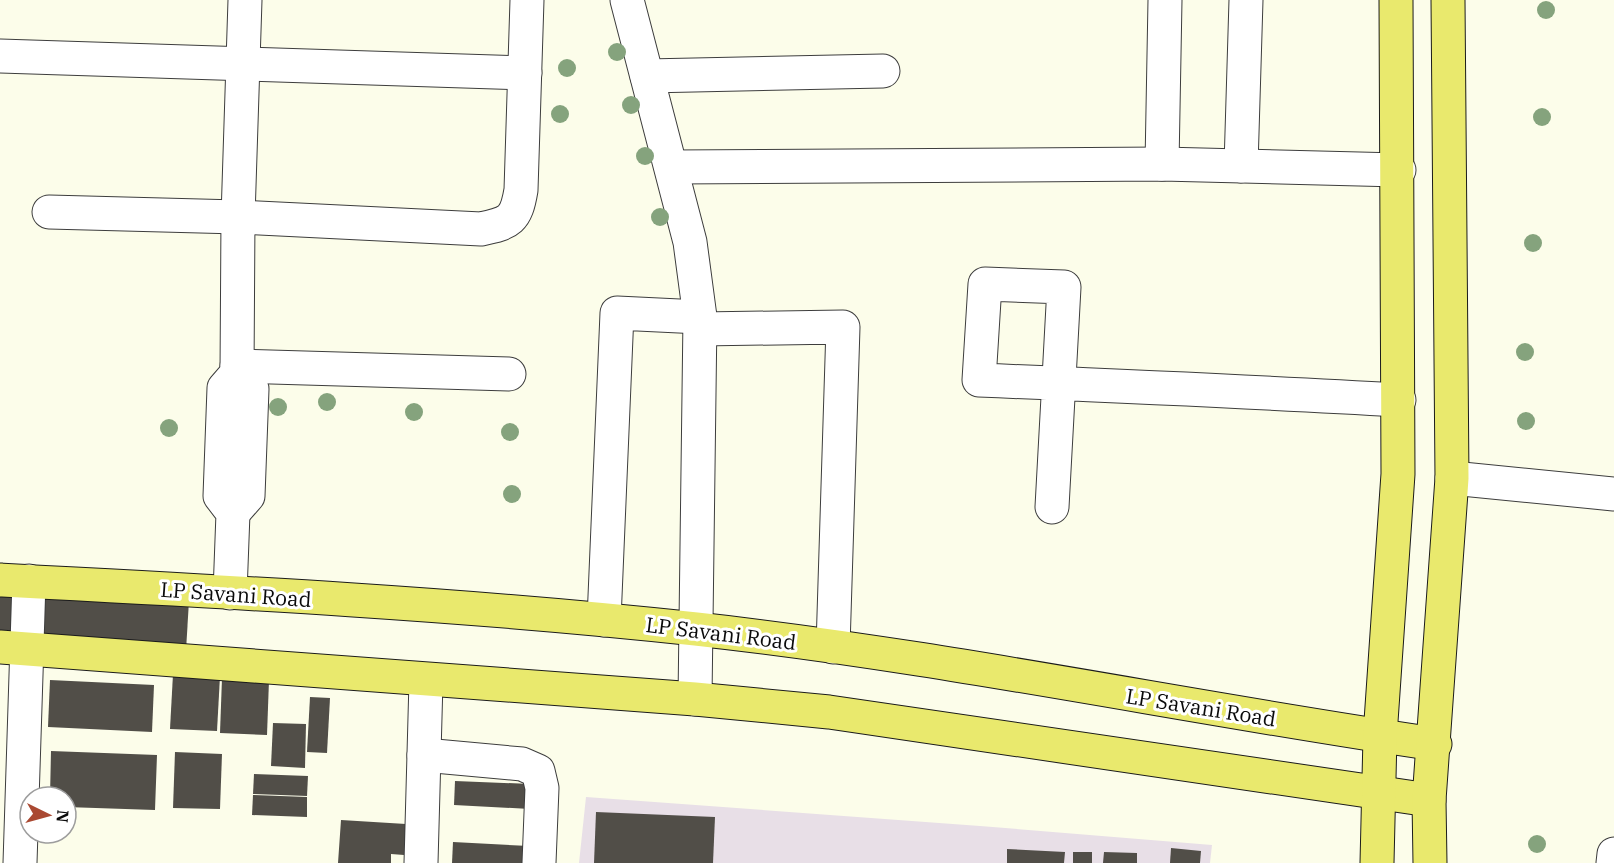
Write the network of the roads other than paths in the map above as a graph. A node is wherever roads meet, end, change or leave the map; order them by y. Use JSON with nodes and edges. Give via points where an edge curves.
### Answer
{"nodes":[{"id":1,"x":245,"y":0,"type":"edge"},
{"id":2,"x":527,"y":0,"type":"edge"},
{"id":3,"x":627,"y":0,"type":"edge"},
{"id":4,"x":1165,"y":0,"type":"edge"},
{"id":5,"x":1246,"y":0,"type":"edge"},
{"id":6,"x":1396,"y":0,"type":"edge"},
{"id":7,"x":1448,"y":0,"type":"edge"},
{"id":8,"x":0,"y":56,"type":"edge"},
{"id":9,"x":243,"y":65,"type":"junction"},
{"id":10,"x":883,"y":71,"type":"dead end"},
{"id":11,"x":525,"y":73,"type":"junction"},
{"id":12,"x":647,"y":76,"type":"junction"},
{"id":13,"x":1161,"y":164,"type":"junction"},
{"id":14,"x":1241,"y":166,"type":"junction"},
{"id":15,"x":671,"y":167,"type":"junction"},
{"id":16,"x":1399,"y":170,"type":"junction"},
{"id":17,"x":49,"y":212,"type":"dead end"},
{"id":18,"x":238,"y":217,"type":"junction"},
{"id":19,"x":700,"y":323,"type":"junction"},
{"id":20,"x":237,"y":370,"type":"junction"},
{"id":21,"x":509,"y":374,"type":"dead end"},
{"id":22,"x":1399,"y":400,"type":"junction"},
{"id":23,"x":1452,"y":478,"type":"junction"},
{"id":24,"x":1614,"y":494,"type":"edge"},
{"id":25,"x":1052,"y":507,"type":"dead end"},
{"id":26,"x":15,"y":581,"type":"edge"},
{"id":27,"x":230,"y":593,"type":"junction"},
{"id":28,"x":604,"y":620,"type":"junction"},
{"id":29,"x":697,"y":629,"type":"junction"},
{"id":30,"x":833,"y":647,"type":"junction"},
{"id":31,"x":14,"y":648,"type":"edge"},
{"id":32,"x":426,"y":681,"type":"junction"},
{"id":33,"x":695,"y":699,"type":"junction"},
{"id":34,"x":1380,"y":736,"type":"junction"},
{"id":35,"x":1435,"y":744,"type":"junction"},
{"id":36,"x":424,"y":755,"type":"junction"},
{"id":37,"x":1377,"y":791,"type":"junction"},
{"id":38,"x":1429,"y":800,"type":"junction"},
{"id":39,"x":1614,"y":854,"type":"edge"},
{"id":40,"x":20,"y":863,"type":"edge"},
{"id":41,"x":421,"y":863,"type":"edge"},
{"id":42,"x":539,"y":863,"type":"edge"},
{"id":43,"x":1377,"y":863,"type":"edge"},
{"id":44,"x":1430,"y":863,"type":"edge"},
{"id":45,"x":1613,"y":863,"type":"edge"}],
"edges":[{"from":1,"to":9,"type":"street"},
{"from":2,"to":11,"type":"street"},
{"from":3,"to":12,"type":"street"},
{"from":4,"to":13,"type":"street"},
{"from":5,"to":14,"type":"street"},
{"from":6,"to":16,"type":"main road"},
{"from":7,"to":23,"type":"main road"},
{"from":8,"to":9,"type":"street"},
{"from":9,"to":11,"type":"street"},
{"from":9,"to":18,"type":"street"},
{"from":10,"to":12,"type":"street"},
{"from":11,"to":18,"type":"street","via":[[520,190],[517,210],[505,224],[480,229]]},
{"from":12,"to":15,"type":"street"},
{"from":13,"to":14,"type":"street"},
{"from":13,"to":15,"type":"street"},
{"from":14,"to":16,"type":"street"},
{"from":15,"to":19,"type":"street","via":[[690,242]]},
{"from":16,"to":22,"type":"main road"},
{"from":17,"to":18,"type":"street"},
{"from":18,"to":20,"type":"street"},
{"from":19,"to":28,"type":"street","via":[[617,314]]},
{"from":19,"to":29,"type":"street"},
{"from":19,"to":30,"type":"street","via":[[843,327]]},
{"from":20,"to":21,"type":"street"},
{"from":20,"to":27,"type":"street","via":[[224,388],[220,496],[233,513]]},
{"from":22,"to":25,"type":"street","via":[[1058,384]]},
{"from":22,"to":34,"type":"main road","via":[[1398,474]]},
{"from":23,"to":24,"type":"street"},
{"from":23,"to":35,"type":"main road"},
{"from":26,"to":27,"type":"main road","name":"LP Savani Road"},
{"from":26,"to":31,"type":"street"},
{"from":27,"to":28,"type":"main road","name":"LP Savani Road"},
{"from":28,"to":29,"type":"main road","name":"LP Savani Road"},
{"from":29,"to":30,"type":"main road","name":"LP Savani Road"},
{"from":29,"to":33,"type":"street"},
{"from":30,"to":34,"type":"main road","name":"LP Savani Road"},
{"from":31,"to":32,"type":"main road"},
{"from":31,"to":40,"type":"street"},
{"from":32,"to":33,"type":"main road"},
{"from":32,"to":36,"type":"street"},
{"from":33,"to":37,"type":"main road","via":[[829,712]]},
{"from":34,"to":35,"type":"main road","name":"LP Savani Road"},
{"from":34,"to":37,"type":"main road"},
{"from":35,"to":38,"type":"main road"},
{"from":36,"to":41,"type":"street"},
{"from":36,"to":42,"type":"street","via":[[522,764],[538,771],[542,788]]},
{"from":37,"to":38,"type":"main road"},
{"from":37,"to":43,"type":"main road"},
{"from":38,"to":44,"type":"main road"},
{"from":39,"to":45,"type":"street"}]}
